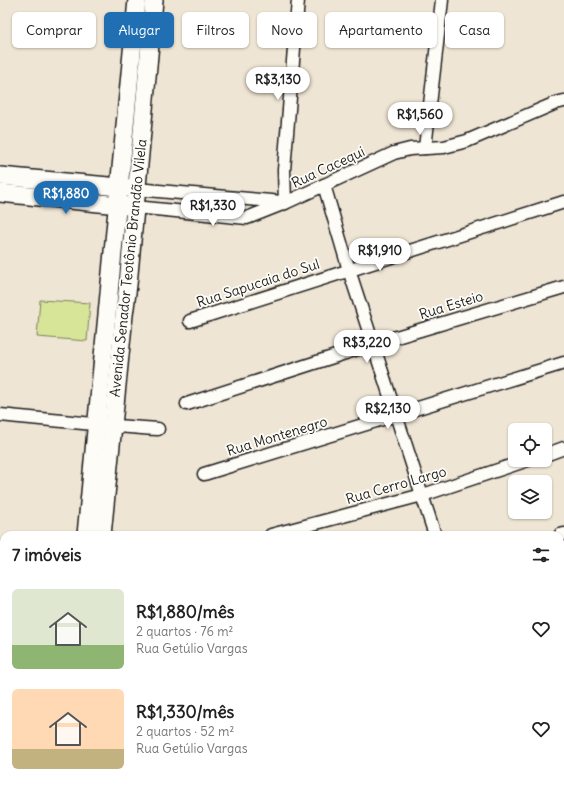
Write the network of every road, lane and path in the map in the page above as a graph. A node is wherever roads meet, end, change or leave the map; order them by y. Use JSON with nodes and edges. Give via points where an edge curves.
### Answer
{"nodes":[{"id":1,"x":137,"y":0,"type":"edge"},
{"id":2,"x":154,"y":0,"type":"edge"},
{"id":3,"x":298,"y":0,"type":"edge"},
{"id":4,"x":442,"y":0,"type":"edge"},
{"id":5,"x":564,"y":102,"type":"edge"},
{"id":6,"x":425,"y":148,"type":"junction"},
{"id":7,"x":0,"y":176,"type":"edge"},
{"id":8,"x":324,"y":185,"type":"junction"},
{"id":9,"x":119,"y":187,"type":"junction"},
{"id":10,"x":136,"y":189,"type":"junction"},
{"id":11,"x":0,"y":193,"type":"edge"},
{"id":12,"x":564,"y":202,"type":"edge"},
{"id":13,"x":285,"y":203,"type":"junction"},
{"id":14,"x":118,"y":205,"type":"junction"},
{"id":15,"x":135,"y":207,"type":"junction"},
{"id":16,"x":349,"y":270,"type":"junction"},
{"id":17,"x":110,"y":282,"type":"junction"},
{"id":18,"x":128,"y":285,"type":"junction"},
{"id":19,"x":564,"y":287,"type":"edge"},
{"id":20,"x":115,"y":314,"type":"junction"},
{"id":21,"x":190,"y":321,"type":"dead end"},
{"id":22,"x":373,"y":344,"type":"junction"},
{"id":23,"x":564,"y":363,"type":"edge"},
{"id":24,"x":187,"y":404,"type":"dead end"},
{"id":25,"x":0,"y":415,"type":"edge"},
{"id":26,"x":396,"y":415,"type":"junction"},
{"id":27,"x":104,"y":425,"type":"junction"},
{"id":28,"x":158,"y":429,"type":"dead end"},
{"id":29,"x":564,"y":448,"type":"edge"},
{"id":30,"x":552,"y":452,"type":"edge"},
{"id":31,"x":508,"y":467,"type":"edge"},
{"id":32,"x":204,"y":474,"type":"dead end"},
{"id":33,"x":422,"y":495,"type":"junction"},
{"id":34,"x":87,"y":531,"type":"edge"},
{"id":35,"x":102,"y":531,"type":"edge"},
{"id":36,"x":286,"y":531,"type":"edge"},
{"id":37,"x":433,"y":531,"type":"edge"}],
"edges":[{"from":1,"to":9,"type":"main road","name":"Avenida Senador Teotônio Brandão Vilela"},
{"from":2,"to":10,"type":"main road","name":"Avenida Senador Teotônio Brandão Vilela"},
{"from":3,"to":13,"type":"street","via":[[284,170]]},
{"from":4,"to":6,"type":"street"},
{"from":5,"to":6,"type":"street","name":"Rua Cacequi","via":[[556,103],[468,141],[444,147]]},
{"from":6,"to":8,"type":"street","name":"Rua Cacequi","via":[[394,153]]},
{"from":7,"to":9,"type":"main road"},
{"from":8,"to":13,"type":"street","name":"Rua Cacequi"},
{"from":8,"to":16,"type":"street"},
{"from":9,"to":10,"type":"main road"},
{"from":9,"to":14,"type":"main road","name":"Avenida Senador Teotônio Brandão Vilela"},
{"from":10,"to":13,"type":"street"},
{"from":10,"to":15,"type":"main road","name":"Avenida Senador Teotônio Brandão Vilela"},
{"from":11,"to":14,"type":"main road"},
{"from":12,"to":16,"type":"street","name":"Rua Sapucaia do Sul"},
{"from":13,"to":15,"type":"street","name":"Rua Cacequi","via":[[247,218]]},
{"from":14,"to":15,"type":"main road"},
{"from":14,"to":17,"type":"main road","name":"Avenida Senador Teotônio Brandão Vilela"},
{"from":15,"to":18,"type":"main road","name":"Avenida Senador Teotônio Brandão Vilela"},
{"from":16,"to":21,"type":"street","name":"Rua Sapucaia do Sul"},
{"from":16,"to":22,"type":"street"},
{"from":17,"to":18,"type":"main road"},
{"from":17,"to":20,"type":"main road","name":"Avenida Senador Teotônio Brandão Vilela"},
{"from":18,"to":20,"type":"main road","name":"Avenida Senador Teotônio Brandão Vilela"},
{"from":19,"to":22,"type":"street","name":"Rua Esteio"},
{"from":20,"to":27,"type":"main road","name":"Avenida Senador Teotônio Brandão Vilela"},
{"from":22,"to":24,"type":"street","name":"Rua Esteio"},
{"from":22,"to":26,"type":"street"},
{"from":23,"to":26,"type":"street","name":"Rua Montenegro"},
{"from":25,"to":27,"type":"street"},
{"from":26,"to":32,"type":"street","name":"Rua Montenegro"},
{"from":26,"to":33,"type":"street"},
{"from":27,"to":28,"type":"street"},
{"from":27,"to":34,"type":"main road","name":"Avenida Senador Teotônio Brandão Vilela"},
{"from":27,"to":35,"type":"main road","name":"Avenida Senador Teotônio Brandão Vilela"},
{"from":29,"to":30,"type":"street"},
{"from":31,"to":33,"type":"street","name":"Rua Cerro Largo"},
{"from":33,"to":36,"type":"street","name":"Rua Cerro Largo"},
{"from":33,"to":37,"type":"street"}]}
